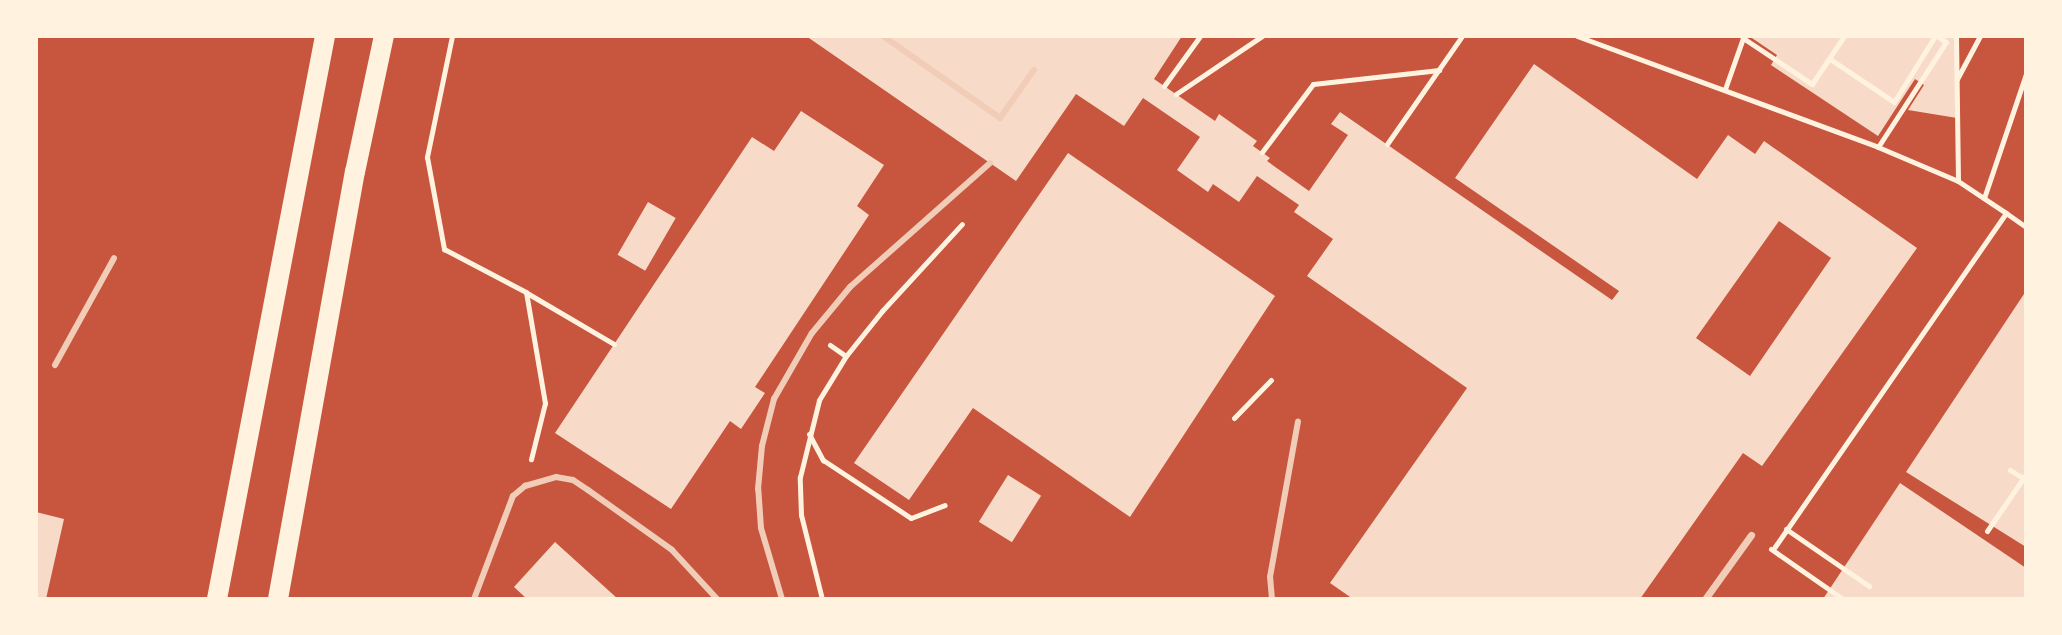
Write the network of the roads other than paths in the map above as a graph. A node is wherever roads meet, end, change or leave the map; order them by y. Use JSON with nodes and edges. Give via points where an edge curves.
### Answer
{"nodes":[{"id":1,"x":325,"y":36,"type":"edge"},
{"id":2,"x":384,"y":36,"type":"edge"},
{"id":3,"x":883,"y":36,"type":"edge"},
{"id":4,"x":1034,"y":70,"type":"dead end"},
{"id":5,"x":990,"y":163,"type":"dead end"},
{"id":6,"x":114,"y":258,"type":"dead end"},
{"id":7,"x":55,"y":365,"type":"dead end"},
{"id":8,"x":1298,"y":422,"type":"dead end"},
{"id":9,"x":1751,"y":535,"type":"road end"},
{"id":10,"x":217,"y":599,"type":"edge"},
{"id":11,"x":278,"y":599,"type":"edge"},
{"id":12,"x":474,"y":599,"type":"edge"},
{"id":13,"x":717,"y":599,"type":"edge"},
{"id":14,"x":782,"y":599,"type":"edge"},
{"id":15,"x":1272,"y":599,"type":"edge"},
{"id":16,"x":1705,"y":599,"type":"edge"}],
"edges":[{"from":1,"to":10,"type":"main road"},
{"from":2,"to":11,"type":"main road"},
{"from":3,"to":4,"type":"lane","via":[[1000,118]]},
{"from":5,"to":14,"type":"lane","via":[[850,287],[812,333],[774,399],[758,489],[761,528]]},
{"from":6,"to":7,"type":"lane"},
{"from":8,"to":15,"type":"lane","via":[[1270,577]]},
{"from":9,"to":16,"type":"street"},
{"from":12,"to":13,"type":"lane","via":[[513,496],[525,486],[556,477],[573,480],[672,550]]}]}
